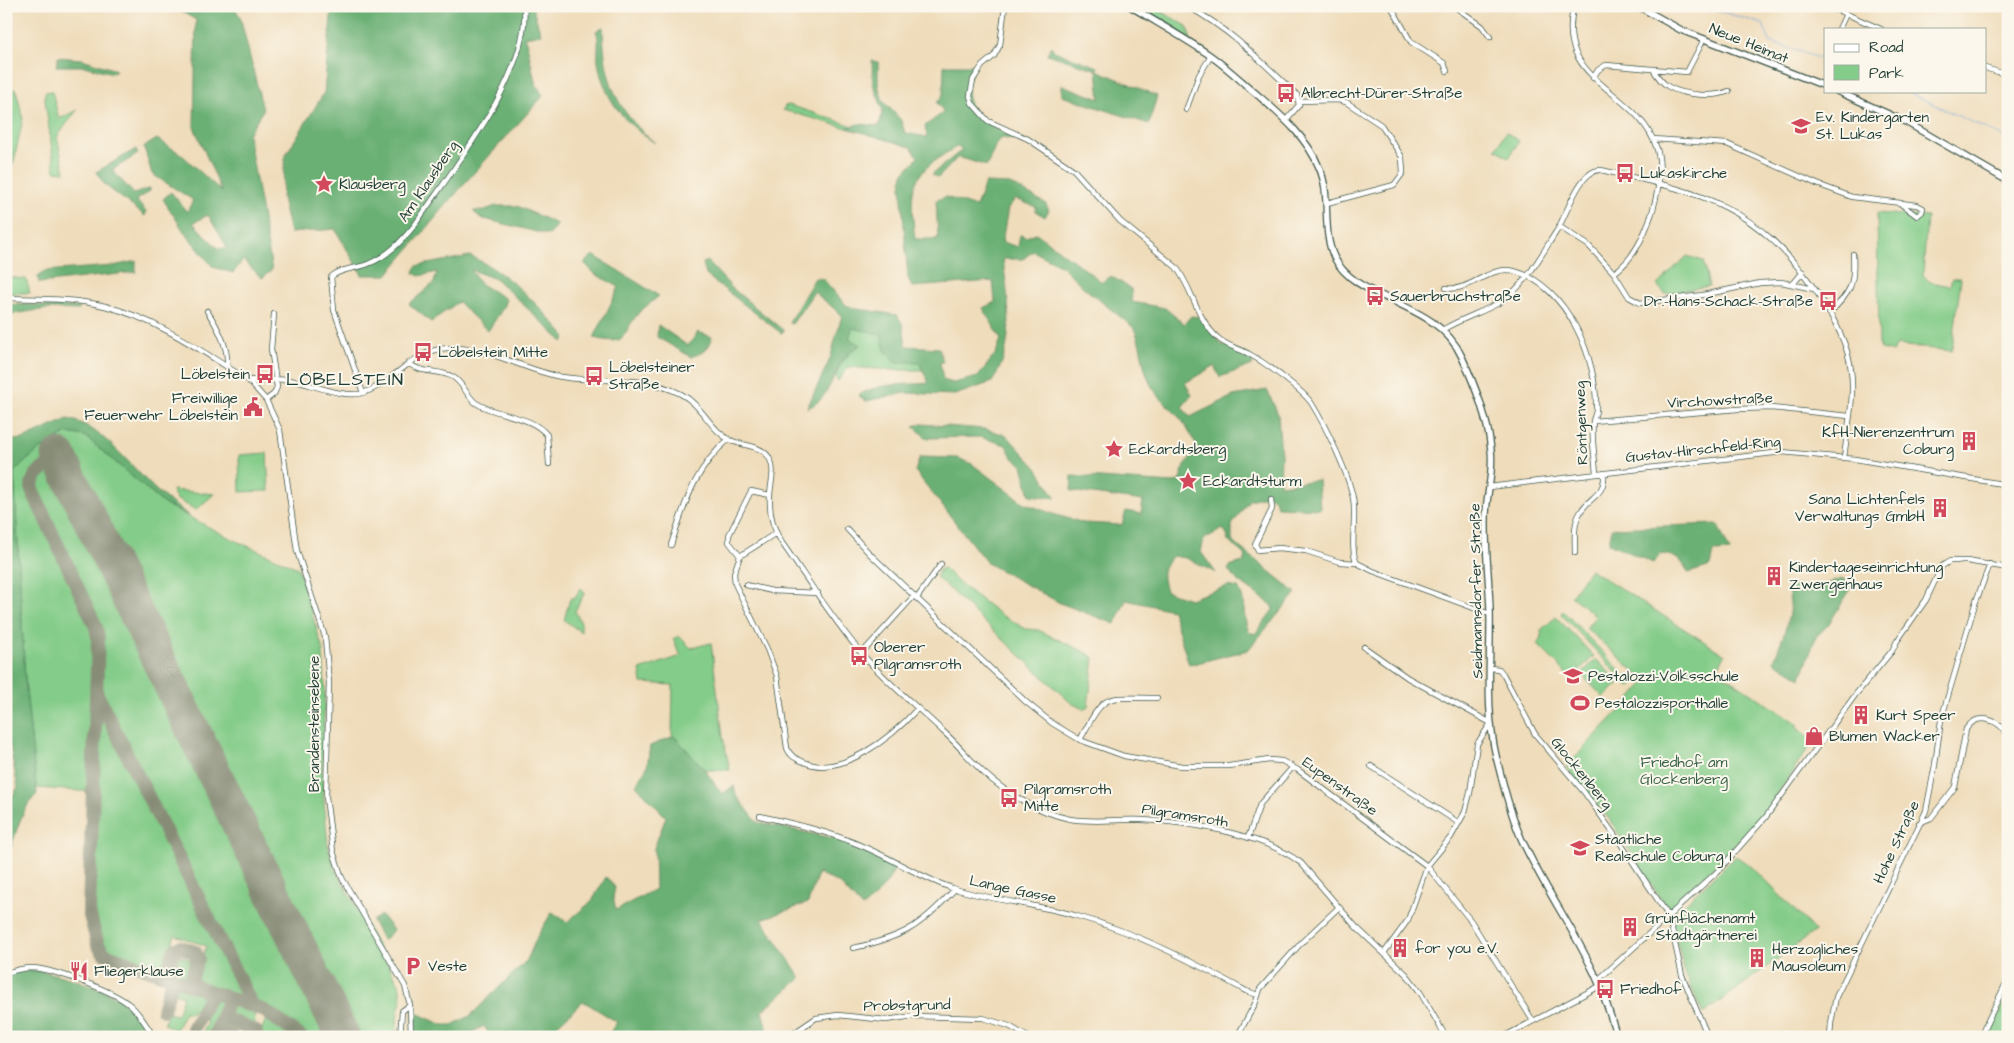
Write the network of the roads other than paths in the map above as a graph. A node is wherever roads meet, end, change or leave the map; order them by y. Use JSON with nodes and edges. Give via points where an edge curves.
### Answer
{"nodes":[{"id":1,"x":524,"y":6,"type":"edge"},
{"id":2,"x":1005,"y":6,"type":"edge"},
{"id":3,"x":1130,"y":6,"type":"edge"},
{"id":4,"x":1187,"y":6,"type":"edge"},
{"id":5,"x":1391,"y":6,"type":"edge"},
{"id":6,"x":1454,"y":6,"type":"edge"},
{"id":7,"x":1574,"y":6,"type":"edge"},
{"id":8,"x":1638,"y":6,"type":"edge"},
{"id":9,"x":1828,"y":6,"type":"edge"},
{"id":10,"x":1846,"y":14,"type":"junction"},
{"id":11,"x":1840,"y":28,"type":"edge"},
{"id":12,"x":1879,"y":28,"type":"edge"},
{"id":13,"x":1490,"y":38,"type":"dead end"},
{"id":14,"x":1704,"y":39,"type":"junction"},
{"id":15,"x":1211,"y":56,"type":"junction"},
{"id":16,"x":1986,"y":68,"type":"edge"},
{"id":17,"x":1653,"y":69,"type":"junction"},
{"id":18,"x":1447,"y":71,"type":"dead end"},
{"id":19,"x":2008,"y":75,"type":"edge"},
{"id":20,"x":1593,"y":78,"type":"junction"},
{"id":21,"x":1824,"y":86,"type":"edge"},
{"id":22,"x":1729,"y":91,"type":"dead end"},
{"id":23,"x":1839,"y":92,"type":"edge"},
{"id":24,"x":1299,"y":101,"type":"junction"},
{"id":25,"x":1186,"y":110,"type":"dead end"},
{"id":26,"x":1286,"y":120,"type":"junction"},
{"id":27,"x":1653,"y":139,"type":"junction"},
{"id":28,"x":2008,"y":181,"type":"edge"},
{"id":29,"x":1659,"y":184,"type":"junction"},
{"id":30,"x":1327,"y":203,"type":"junction"},
{"id":31,"x":1901,"y":204,"type":"dead end"},
{"id":32,"x":1560,"y":227,"type":"junction"},
{"id":33,"x":1853,"y":254,"type":"dead end"},
{"id":34,"x":1803,"y":272,"type":"junction"},
{"id":35,"x":1614,"y":274,"type":"junction"},
{"id":36,"x":1526,"y":277,"type":"junction"},
{"id":37,"x":1794,"y":284,"type":"junction"},
{"id":38,"x":1446,"y":288,"type":"dead end"},
{"id":39,"x":1814,"y":289,"type":"junction"},
{"id":40,"x":6,"y":298,"type":"edge"},
{"id":41,"x":207,"y":311,"type":"dead end"},
{"id":42,"x":1829,"y":313,"type":"junction"},
{"id":43,"x":274,"y":314,"type":"dead end"},
{"id":44,"x":1444,"y":329,"type":"junction"},
{"id":45,"x":409,"y":363,"type":"junction"},
{"id":46,"x":226,"y":367,"type":"junction"},
{"id":47,"x":248,"y":380,"type":"junction"},
{"id":48,"x":275,"y":380,"type":"junction"},
{"id":49,"x":363,"y":393,"type":"junction"},
{"id":50,"x":266,"y":400,"type":"junction"},
{"id":51,"x":1849,"y":416,"type":"junction"},
{"id":52,"x":1593,"y":421,"type":"junction"},
{"id":53,"x":729,"y":439,"type":"junction"},
{"id":54,"x":1844,"y":458,"type":"junction"},
{"id":55,"x":548,"y":464,"type":"dead end"},
{"id":56,"x":1604,"y":473,"type":"junction"},
{"id":57,"x":1596,"y":474,"type":"junction"},
{"id":58,"x":2008,"y":485,"type":"edge"},
{"id":59,"x":1489,"y":487,"type":"junction"},
{"id":60,"x":770,"y":495,"type":"junction"},
{"id":61,"x":1271,"y":499,"type":"dead end"},
{"id":62,"x":847,"y":529,"type":"dead end"},
{"id":63,"x":776,"y":533,"type":"junction"},
{"id":64,"x":671,"y":545,"type":"dead end"},
{"id":65,"x":1575,"y":553,"type":"dead end"},
{"id":66,"x":740,"y":556,"type":"junction"},
{"id":67,"x":1357,"y":563,"type":"junction"},
{"id":68,"x":941,"y":564,"type":"dead end"},
{"id":69,"x":1990,"y":564,"type":"junction"},
{"id":70,"x":2008,"y":568,"type":"edge"},
{"id":71,"x":740,"y":584,"type":"junction"},
{"id":72,"x":818,"y":593,"type":"junction"},
{"id":73,"x":915,"y":597,"type":"junction"},
{"id":74,"x":1490,"y":614,"type":"junction"},
{"id":75,"x":1364,"y":647,"type":"dead end"},
{"id":76,"x":862,"y":654,"type":"junction"},
{"id":77,"x":1490,"y":668,"type":"junction"},
{"id":78,"x":1157,"y":698,"type":"dead end"},
{"id":79,"x":918,"y":709,"type":"junction"},
{"id":80,"x":1491,"y":723,"type":"junction"},
{"id":81,"x":2008,"y":736,"type":"edge"},
{"id":82,"x":1080,"y":740,"type":"junction"},
{"id":83,"x":1371,"y":766,"type":"dead end"},
{"id":84,"x":1293,"y":767,"type":"junction"},
{"id":85,"x":760,"y":816,"type":"dead end"},
{"id":86,"x":1459,"y":823,"type":"junction"},
{"id":87,"x":1919,"y":823,"type":"junction"},
{"id":88,"x":1248,"y":838,"type":"junction"},
{"id":89,"x":1427,"y":866,"type":"junction"},
{"id":90,"x":955,"y":889,"type":"junction"},
{"id":91,"x":1338,"y":908,"type":"junction"},
{"id":92,"x":1669,"y":917,"type":"junction"},
{"id":93,"x":853,"y":948,"type":"dead end"},
{"id":94,"x":1384,"y":952,"type":"junction"},
{"id":95,"x":6,"y":973,"type":"edge"},
{"id":96,"x":2008,"y":979,"type":"edge"},
{"id":97,"x":1599,"y":983,"type":"junction"},
{"id":98,"x":1258,"y":995,"type":"junction"},
{"id":99,"x":410,"y":1005,"type":"junction"},
{"id":100,"x":1532,"y":1021,"type":"junction"},
{"id":101,"x":154,"y":1037,"type":"edge"},
{"id":102,"x":400,"y":1037,"type":"edge"},
{"id":103,"x":411,"y":1037,"type":"edge"},
{"id":104,"x":788,"y":1037,"type":"edge"},
{"id":105,"x":1028,"y":1037,"type":"edge"},
{"id":106,"x":1237,"y":1037,"type":"edge"},
{"id":107,"x":1446,"y":1037,"type":"edge"},
{"id":108,"x":1503,"y":1037,"type":"edge"},
{"id":109,"x":1617,"y":1037,"type":"edge"},
{"id":110,"x":1708,"y":1037,"type":"edge"},
{"id":111,"x":1830,"y":1037,"type":"edge"},
{"id":112,"x":1980,"y":1037,"type":"edge"}],
"edges":[{"from":1,"to":49,"type":"street","name":"Am Klausberg","via":[[523,37],[497,102],[414,226],[382,257],[338,272],[331,278],[336,315]]},
{"from":2,"to":67,"type":"street","via":[[1000,45],[973,80],[972,103],[988,122],[1032,142],[1083,178],[1105,207],[1176,267],[1185,279],[1202,318],[1217,338],[1252,355],[1304,394],[1349,481],[1355,508]]},
{"from":3,"to":15,"type":"street","name":"Seidmannsdorfer Straße"},
{"from":4,"to":24,"type":"street","via":[[1236,37],[1297,95]]},
{"from":5,"to":18,"type":"street","via":[[1411,42],[1444,63]]},
{"from":6,"to":13,"type":"street","via":[[1482,26]]},
{"from":7,"to":20,"type":"street","via":[[1570,28],[1574,50],[1580,64]]},
{"from":8,"to":14,"type":"street","name":"Neue Heimat"},
{"from":9,"to":10,"type":"street"},
{"from":10,"to":11,"type":"street"},
{"from":10,"to":12,"type":"street"},
{"from":14,"to":17,"type":"street","via":[[1687,72]]},
{"from":14,"to":21,"type":"street","name":"Neue Heimat"},
{"from":15,"to":25,"type":"street","via":[[1198,75]]},
{"from":15,"to":26,"type":"street","name":"Seidmannsdorfer Straße"},
{"from":16,"to":19,"type":"street"},
{"from":17,"to":20,"type":"street","via":[[1606,65]]},
{"from":17,"to":22,"type":"street","via":[[1664,83],[1678,90],[1718,94]]},
{"from":20,"to":27,"type":"street","via":[[1636,114]]},
{"from":23,"to":28,"type":"street","via":[[1906,122]]},
{"from":24,"to":26,"type":"street"},
{"from":24,"to":30,"type":"street","via":[[1346,102],[1380,125],[1402,157],[1403,174],[1394,185]]},
{"from":26,"to":30,"type":"street","name":"Seidmannsdorfer Straße","via":[[1305,142],[1319,166]]},
{"from":27,"to":29,"type":"street"},
{"from":27,"to":31,"type":"street","via":[[1727,144],[1852,197]]},
{"from":29,"to":32,"type":"street","via":[[1601,170],[1592,171],[1580,186]]},
{"from":29,"to":34,"type":"street","via":[[1707,197],[1740,214],[1775,241]]},
{"from":29,"to":35,"type":"street","via":[[1643,238]]},
{"from":30,"to":44,"type":"street","name":"Seidmannsdorfer Straße","via":[[1329,241],[1335,259],[1346,272]]},
{"from":32,"to":35,"type":"street","via":[[1588,244]]},
{"from":32,"to":36,"type":"street"},
{"from":33,"to":42,"type":"street","via":[[1853,284]]},
{"from":34,"to":37,"type":"street"},
{"from":34,"to":39,"type":"street"},
{"from":35,"to":37,"type":"street","via":[[1629,297],[1644,303],[1760,283]]},
{"from":36,"to":38,"type":"street","via":[[1505,270],[1456,290]]},
{"from":36,"to":44,"type":"street","via":[[1504,300]]},
{"from":36,"to":52,"type":"street","name":"Röntgenweg","via":[[1563,304],[1588,353],[1596,410]]},
{"from":37,"to":39,"type":"street"},
{"from":39,"to":42,"type":"street"},
{"from":40,"to":46,"type":"street","via":[[61,300],[127,312],[175,335]]},
{"from":41,"to":46,"type":"street","via":[[222,339],[227,356]]},
{"from":42,"to":51,"type":"street","via":[[1852,370]]},
{"from":43,"to":48,"type":"street","via":[[271,349]]},
{"from":44,"to":59,"type":"street","name":"Seidmannsdorfer Straße","via":[[1462,356],[1485,419],[1491,450]]},
{"from":45,"to":49,"type":"street"},
{"from":45,"to":53,"type":"street","via":[[427,353],[456,348],[493,355],[563,377],[653,383],[691,400]]},
{"from":45,"to":55,"type":"street","via":[[416,369],[453,377],[476,402],[539,428],[547,436]]},
{"from":46,"to":47,"type":"street"},
{"from":47,"to":48,"type":"street"},
{"from":47,"to":50,"type":"street","name":"Brandensteinsebene"},
{"from":48,"to":49,"type":"street","via":[[298,381],[345,394]]},
{"from":48,"to":50,"type":"street","via":[[275,392]]},
{"from":50,"to":99,"type":"street","name":"Brandensteinsebene","via":[[280,430],[297,551],[328,651],[326,798],[332,851],[342,878],[405,986]]},
{"from":51,"to":52,"type":"street","name":"Virchowstraße","via":[[1738,409]]},
{"from":51,"to":54,"type":"street"},
{"from":52,"to":57,"type":"street","name":"Röntgenweg"},
{"from":53,"to":60,"type":"street","name":"Pilgramsroth","via":[[758,448],[767,455],[773,470]]},
{"from":53,"to":64,"type":"street","via":[[697,475]]},
{"from":54,"to":56,"type":"street","name":"Gustav-Hirschfeld-Ring","via":[[1768,453]]},
{"from":54,"to":58,"type":"street","name":"Gustav-Hirschfeld-Ring"},
{"from":56,"to":57,"type":"street","name":"Gustav-Hirschfeld-Ring"},
{"from":56,"to":65,"type":"street","via":[[1599,493],[1579,514],[1575,528]]},
{"from":57,"to":59,"type":"street","name":"Gustav-Hirschfeld-Ring"},
{"from":59,"to":74,"type":"street","name":"Seidmannsdorfer Straße","via":[[1486,522]]},
{"from":60,"to":63,"type":"street","name":"Pilgramsroth"},
{"from":60,"to":66,"type":"street","via":[[751,491],[729,535],[729,542]]},
{"from":61,"to":67,"type":"street","via":[[1272,509],[1255,544],[1256,549],[1306,551],[1340,562]]},
{"from":62,"to":73,"type":"street","name":"Eupenstraße"},
{"from":63,"to":66,"type":"street"},
{"from":63,"to":72,"type":"street","name":"Pilgramsroth"},
{"from":66,"to":71,"type":"street","via":[[734,573]]},
{"from":67,"to":74,"type":"street"},
{"from":68,"to":73,"type":"street"},
{"from":69,"to":70,"type":"street"},
{"from":69,"to":87,"type":"street","name":"Hohe Straße","via":[[1941,720],[1929,801]]},
{"from":69,"to":92,"type":"street","via":[[1956,561],[1942,566],[1926,600],[1892,651],[1856,694],[1774,807],[1731,857]]},
{"from":71,"to":72,"type":"street","via":[[772,591]]},
{"from":71,"to":79,"type":"street","via":[[772,659],[781,695],[787,748],[795,759],[814,766],[835,765],[866,752],[890,736]]},
{"from":72,"to":76,"type":"street","name":"Pilgramsroth"},
{"from":73,"to":76,"type":"street"},
{"from":73,"to":82,"type":"street","name":"Eupenstraße","via":[[1035,710]]},
{"from":74,"to":77,"type":"street","name":"Seidmannsdorfer Straße"},
{"from":75,"to":80,"type":"street","via":[[1408,678]]},
{"from":76,"to":79,"type":"street","name":"Pilgramsroth"},
{"from":77,"to":80,"type":"street","name":"Seidmannsdorfer Straße"},
{"from":77,"to":92,"type":"street","name":"Glockenberg","via":[[1496,668],[1503,674],[1536,734],[1584,792]]},
{"from":78,"to":82,"type":"street","via":[[1114,698],[1102,703]]},
{"from":79,"to":88,"type":"street","name":"Pilgramsroth","via":[[988,777],[1048,812],[1088,821],[1165,822]]},
{"from":80,"to":86,"type":"street","via":[[1478,740],[1470,793]]},
{"from":80,"to":97,"type":"street","name":"Seidmannsdorfer Straße","via":[[1503,783],[1520,835]]},
{"from":81,"to":87,"type":"street","via":[[1993,720],[1982,719],[1970,724],[1966,729],[1955,787],[1931,818]]},
{"from":82,"to":84,"type":"street","name":"Eupenstraße","via":[[1124,756],[1182,766],[1229,766],[1269,760],[1282,761]]},
{"from":83,"to":86,"type":"street"},
{"from":84,"to":88,"type":"street","via":[[1260,804]]},
{"from":84,"to":89,"type":"street","name":"Eupenstraße"},
{"from":85,"to":90,"type":"street","name":"Lange Gasse","via":[[845,839]]},
{"from":86,"to":89,"type":"street"},
{"from":87,"to":111,"type":"street","name":"Hohe Straße","via":[[1836,997]]},
{"from":88,"to":91,"type":"street","name":"Pilgramsroth","via":[[1276,847],[1301,863]]},
{"from":89,"to":94,"type":"street","via":[[1408,920]]},
{"from":89,"to":100,"type":"street","name":"Eupenstraße","via":[[1471,921]]},
{"from":90,"to":93,"type":"street","via":[[932,913],[905,933]]},
{"from":90,"to":98,"type":"street","name":"Lange Gasse","via":[[1060,911],[1131,934],[1177,953]]},
{"from":91,"to":94,"type":"street","name":"Pilgramsroth"},
{"from":91,"to":98,"type":"street","via":[[1285,960],[1260,988]]},
{"from":92,"to":97,"type":"street"},
{"from":92,"to":110,"type":"street","name":"Glockenberg","via":[[1682,975]]},
{"from":94,"to":107,"type":"street","name":"Pilgramsroth","via":[[1420,992]]},
{"from":95,"to":101,"type":"street","via":[[33,968],[97,988],[131,1006]]},
{"from":96,"to":112,"type":"street"},
{"from":97,"to":100,"type":"street"},
{"from":97,"to":109,"type":"street","name":"Seidmannsdorfer Straße"},
{"from":98,"to":106,"type":"street"},
{"from":99,"to":102,"type":"street","via":[[402,1011]]},
{"from":99,"to":103,"type":"street","name":"Brandensteinsebene"},
{"from":100,"to":108,"type":"street"},
{"from":104,"to":105,"type":"street","name":"Probstgrund","via":[[816,1018],[838,1015],[886,1020],[914,1016],[983,1018],[1009,1026]]}]}
